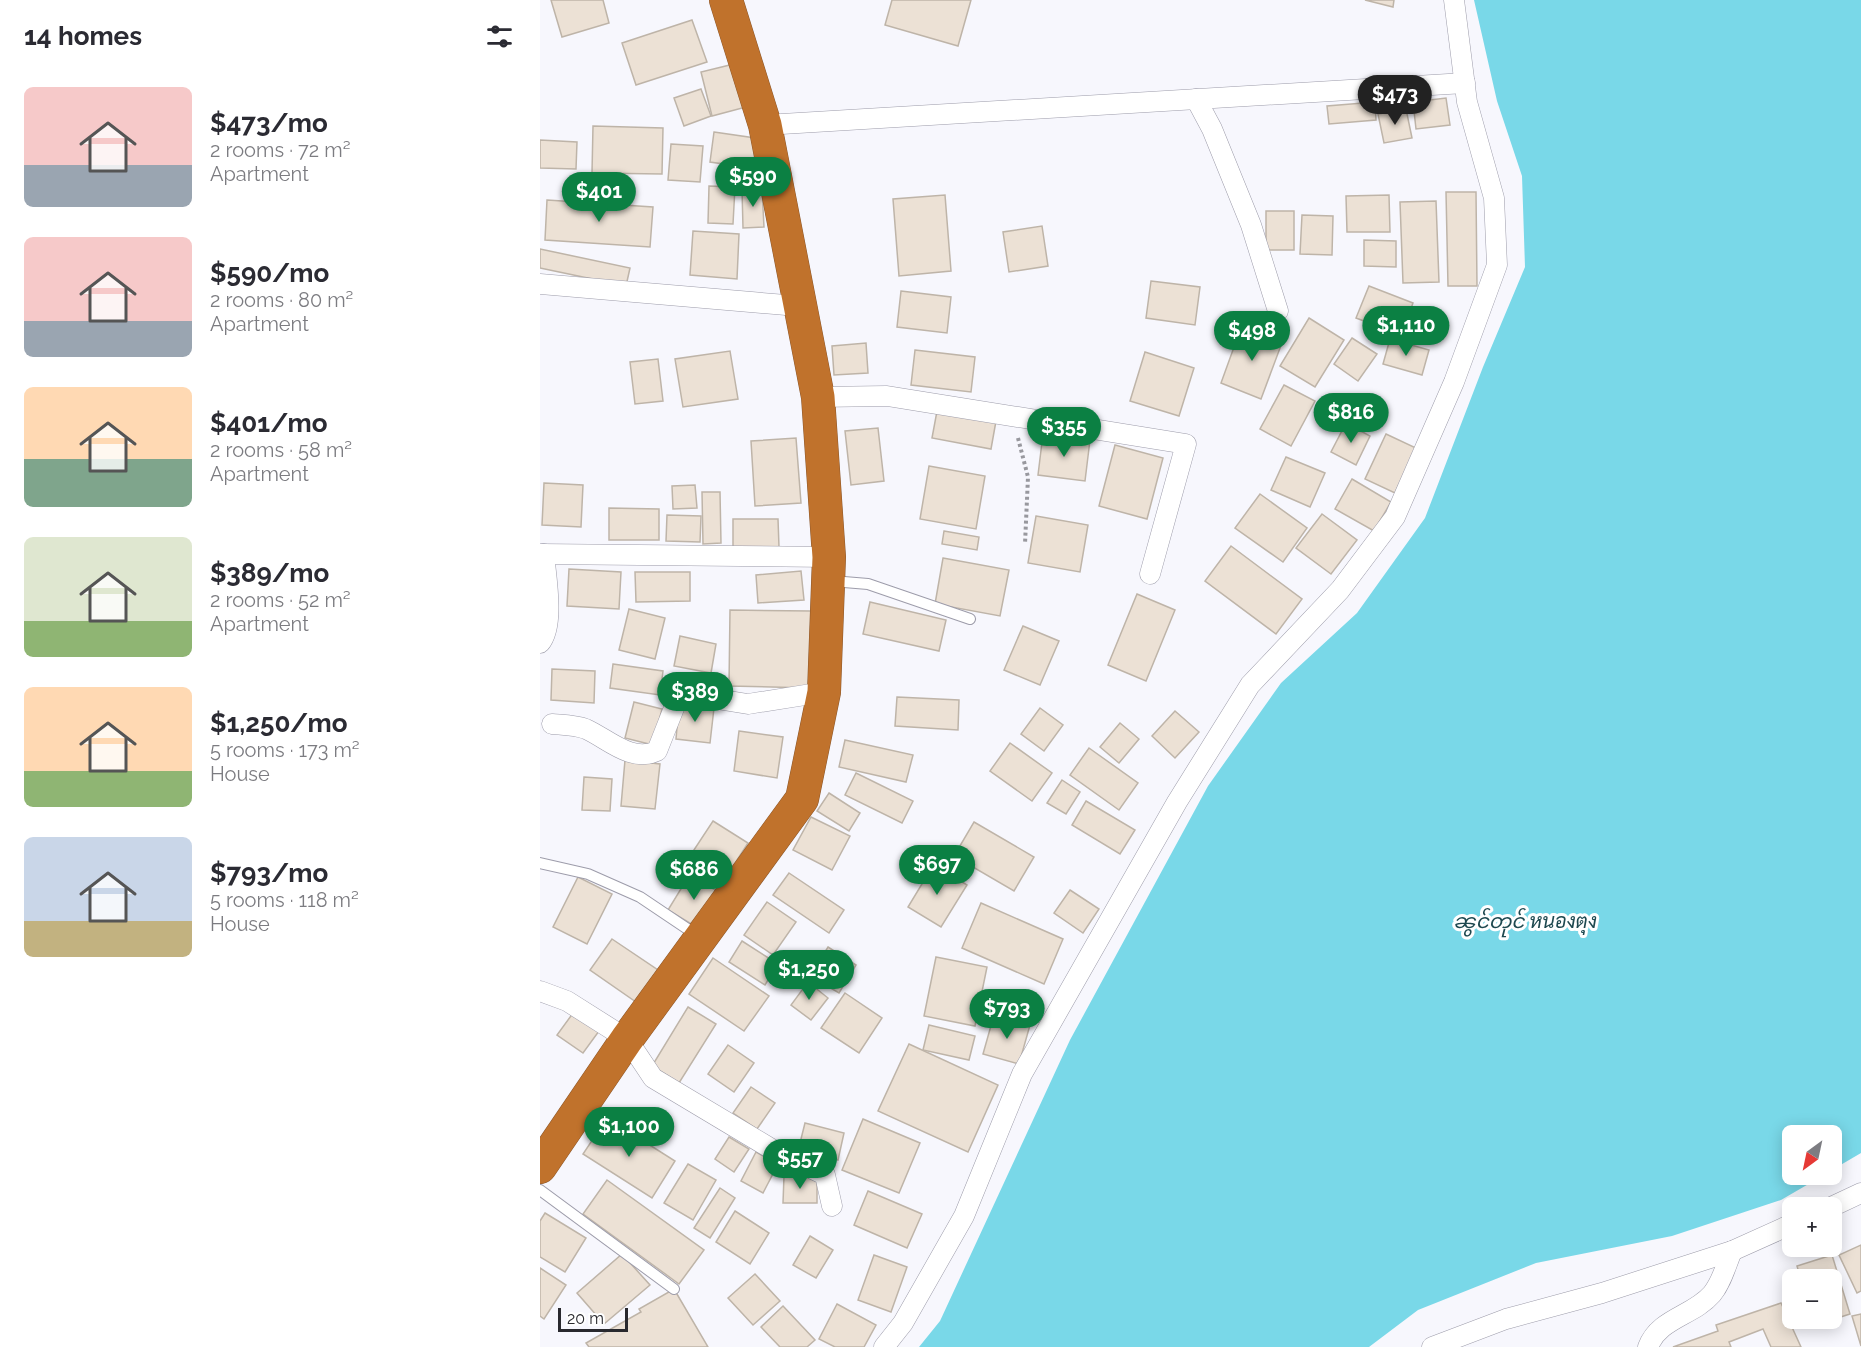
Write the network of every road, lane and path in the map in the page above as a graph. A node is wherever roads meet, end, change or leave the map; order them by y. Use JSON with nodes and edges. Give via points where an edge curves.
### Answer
{"nodes":[{"id":1,"x":726,"y":0,"type":"edge"},
{"id":2,"x":1454,"y":0,"type":"edge"},
{"id":3,"x":1465,"y":82,"type":"junction"},
{"id":4,"x":1196,"y":99,"type":"junction"},
{"id":5,"x":765,"y":125,"type":"junction"},
{"id":6,"x":540,"y":284,"type":"edge"},
{"id":7,"x":798,"y":306,"type":"junction"},
{"id":8,"x":1278,"y":310,"type":"dead end"},
{"id":9,"x":818,"y":398,"type":"junction"},
{"id":10,"x":1012,"y":416,"type":"junction"},
{"id":11,"x":1025,"y":544,"type":"dead end"},
{"id":12,"x":542,"y":554,"type":"edge"},
{"id":13,"x":828,"y":569,"type":"junction"},
{"id":14,"x":1150,"y":574,"type":"dead end"},
{"id":15,"x":970,"y":619,"type":"dead end"},
{"id":16,"x":540,"y":643,"type":"edge"},
{"id":17,"x":824,"y":693,"type":"junction"},
{"id":18,"x":552,"y":724,"type":"dead end"},
{"id":19,"x":540,"y":862,"type":"edge"},
{"id":20,"x":701,"y":938,"type":"junction"},
{"id":21,"x":540,"y":991,"type":"edge"},
{"id":22,"x":627,"y":1039,"type":"junction"},
{"id":23,"x":540,"y":1167,"type":"edge"},
{"id":24,"x":540,"y":1190,"type":"edge"},
{"id":25,"x":1861,"y":1193,"type":"edge"},
{"id":26,"x":1842,"y":1202,"type":"edge"},
{"id":27,"x":832,"y":1206,"type":"dead end"},
{"id":28,"x":1782,"y":1228,"type":"edge"},
{"id":29,"x":1732,"y":1251,"type":"junction"},
{"id":30,"x":674,"y":1289,"type":"dead end"},
{"id":31,"x":884,"y":1347,"type":"edge"},
{"id":32,"x":1432,"y":1347,"type":"edge"},
{"id":33,"x":1648,"y":1347,"type":"edge"}],
"edges":[{"from":1,"to":5,"type":"highway"},
{"from":2,"to":3,"type":"street"},
{"from":3,"to":4,"type":"street"},
{"from":3,"to":31,"type":"street","via":[[1494,198],[1497,265],[1454,382],[1395,517],[1340,591],[1250,686],[1177,802],[1022,1074],[964,1216],[903,1323]]},
{"from":4,"to":5,"type":"street"},
{"from":4,"to":8,"type":"street","via":[[1251,225]]},
{"from":5,"to":7,"type":"highway","via":[[790,245]]},
{"from":6,"to":7,"type":"street"},
{"from":7,"to":9,"type":"highway"},
{"from":9,"to":10,"type":"street","via":[[887,396]]},
{"from":9,"to":13,"type":"highway"},
{"from":10,"to":11,"type":"path","via":[[1028,477]]},
{"from":10,"to":14,"type":"street","via":[[1186,444]]},
{"from":12,"to":13,"type":"street"},
{"from":12,"to":16,"type":"street","via":[[549,610],[545,638]]},
{"from":13,"to":15,"type":"lane"},
{"from":13,"to":17,"type":"highway"},
{"from":17,"to":18,"type":"street","via":[[748,704],[686,694],[676,703],[657,751],[648,755],[631,753],[583,728]]},
{"from":17,"to":20,"type":"highway","via":[[802,799]]},
{"from":19,"to":20,"type":"lane","via":[[588,874],[640,897]]},
{"from":20,"to":22,"type":"highway"},
{"from":21,"to":22,"type":"street","via":[[567,1001]]},
{"from":22,"to":23,"type":"highway"},
{"from":22,"to":27,"type":"street","via":[[653,1078],[775,1152],[825,1175]]},
{"from":24,"to":30,"type":"lane"},
{"from":25,"to":26,"type":"street"},
{"from":28,"to":29,"type":"street"},
{"from":29,"to":32,"type":"street","via":[[1506,1319]]},
{"from":29,"to":33,"type":"street","via":[[1712,1294],[1659,1328]]}]}
